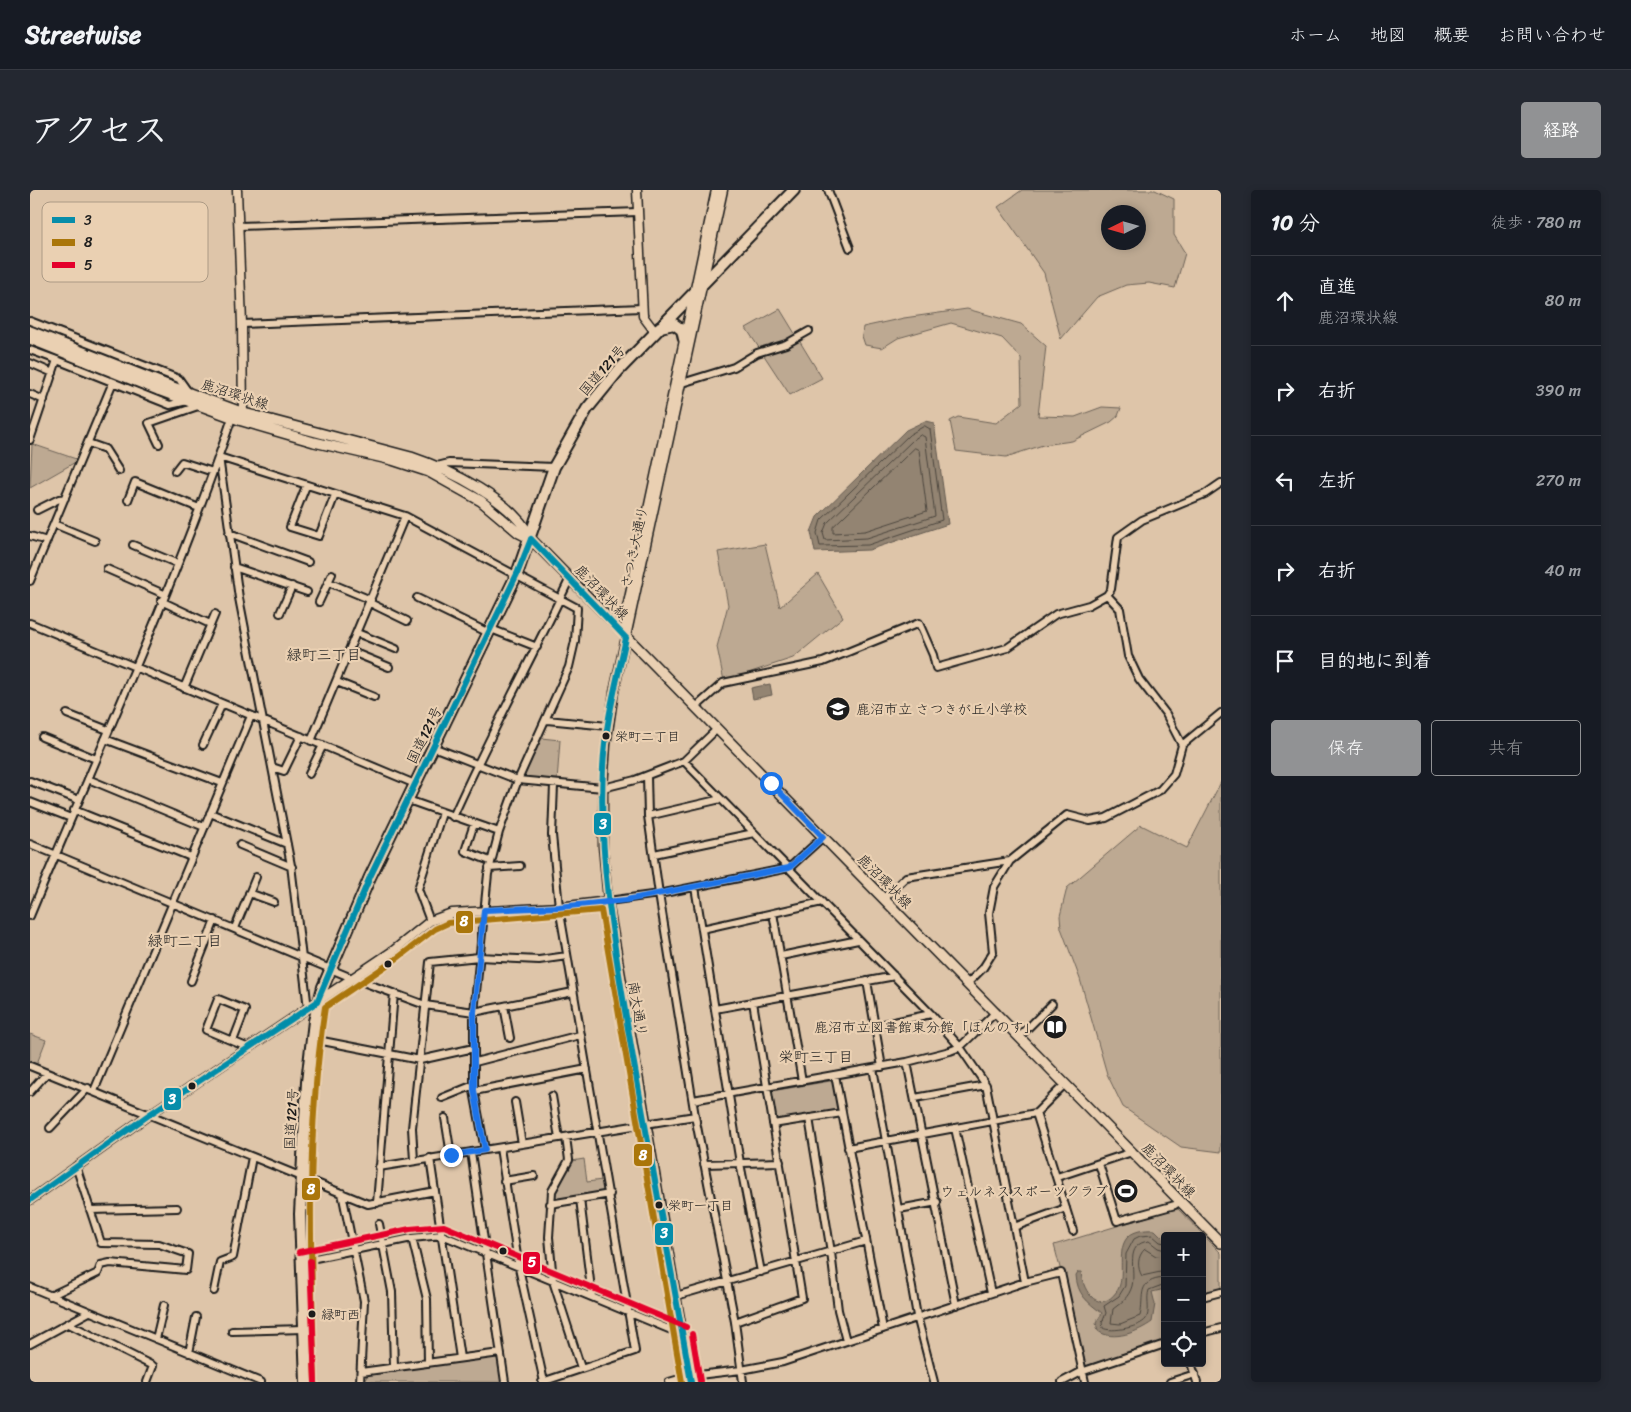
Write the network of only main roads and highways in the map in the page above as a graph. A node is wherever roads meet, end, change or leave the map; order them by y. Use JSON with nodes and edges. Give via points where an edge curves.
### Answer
{"nodes":[{"id":1,"x":794,"y":190,"type":"edge"},
{"id":2,"x":658,"y":329,"type":"junction"},
{"id":3,"x":30,"y":331,"type":"edge"},
{"id":4,"x":684,"y":338,"type":"road end"},
{"id":5,"x":30,"y":339,"type":"edge"},
{"id":6,"x":160,"y":386,"type":"junction"},
{"id":7,"x":188,"y":397,"type":"junction"},
{"id":8,"x":238,"y":415,"type":"junction"},
{"id":9,"x":531,"y":539,"type":"junction"},
{"id":10,"x":1221,"y":1243,"type":"edge"},
{"id":11,"x":306,"y":1382,"type":"edge"}],
"edges":[{"from":1,"to":2,"type":"highway","name":"国道121号"},
{"from":2,"to":4,"type":"highway","via":[[674,324],[682,330]]},
{"from":2,"to":9,"type":"highway","name":"国道121号","via":[[601,390],[579,421],[554,467]]},
{"from":3,"to":6,"type":"main road","name":"鹿沼環状線","bridge":true},
{"from":5,"to":6,"type":"main road","name":"鹿沼環状線","bridge":true},
{"from":6,"to":7,"type":"main road","name":"鹿沼環状線"},
{"from":7,"to":8,"type":"main road","name":"鹿沼環状線"},
{"from":7,"to":8,"type":"main road","name":"鹿沼環状線","via":[[198,406]]},
{"from":8,"to":9,"type":"main road","name":"鹿沼環状線","via":[[314,442],[428,472],[481,501]]},
{"from":8,"to":9,"type":"main road","name":"鹿沼環状線","via":[[437,466],[492,498],[524,526]]},
{"from":9,"to":10,"type":"main road","name":"鹿沼環状線"},
{"from":9,"to":11,"type":"highway","name":"国道121号","via":[[370,877],[318,1002],[312,1039],[302,1177],[301,1260]]}]}
